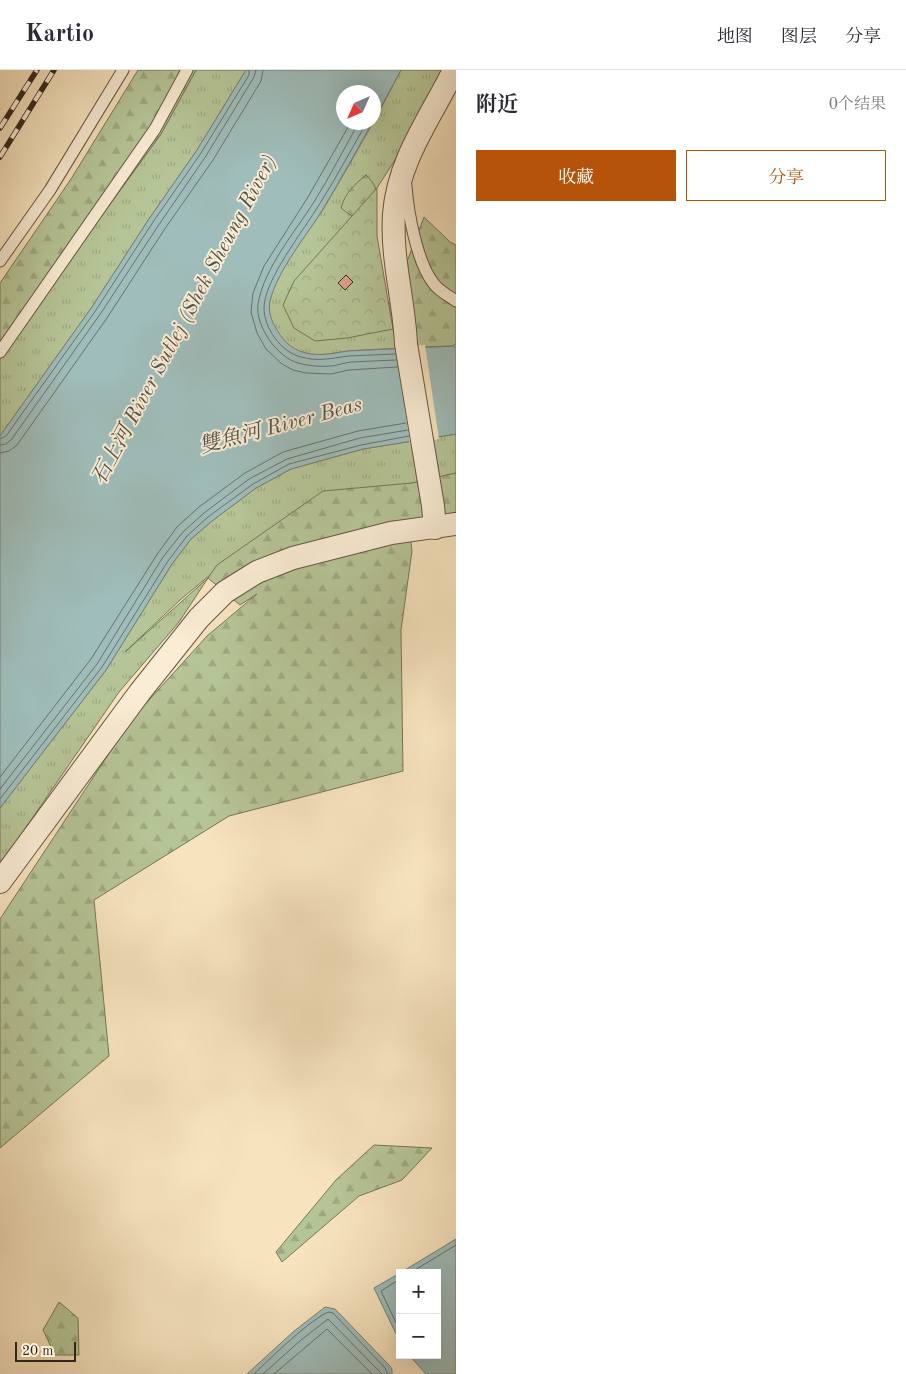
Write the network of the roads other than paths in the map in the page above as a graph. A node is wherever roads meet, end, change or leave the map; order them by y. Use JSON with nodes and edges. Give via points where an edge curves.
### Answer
{"nodes":[{"id":1,"x":123,"y":70,"type":"edge"},
{"id":2,"x":187,"y":70,"type":"edge"},
{"id":3,"x":454,"y":70,"type":"edge"},
{"id":4,"x":404,"y":166,"type":"junction"},
{"id":5,"x":0,"y":260,"type":"edge"},
{"id":6,"x":456,"y":301,"type":"edge"},
{"id":7,"x":0,"y":352,"type":"edge"},
{"id":8,"x":446,"y":526,"type":"edge"},
{"id":9,"x":0,"y":882,"type":"edge"}],
"edges":[{"from":1,"to":5,"type":"lane","via":[[50,190]]},
{"from":2,"to":7,"type":"lane","via":[[155,129]]},
{"from":3,"to":4,"type":"street"},
{"from":4,"to":6,"type":"lane","via":[[408,208],[423,264],[434,284]]},
{"from":4,"to":8,"type":"street","via":[[395,206],[394,250],[433,506]]},
{"from":8,"to":9,"type":"street","via":[[391,533],[293,558],[257,572],[225,592],[199,618],[140,692]]}]}
